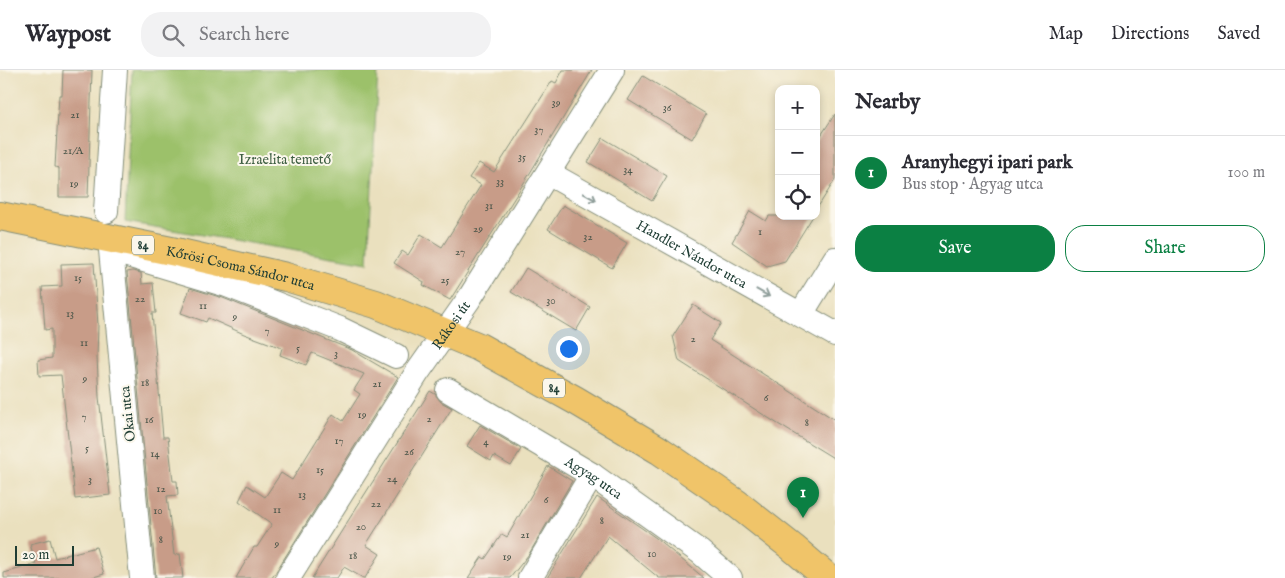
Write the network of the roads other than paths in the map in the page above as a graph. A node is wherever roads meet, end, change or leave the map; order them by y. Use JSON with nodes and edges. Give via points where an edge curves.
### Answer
{"nodes":[{"id":1,"x":115,"y":70,"type":"edge"},
{"id":2,"x":612,"y":70,"type":"edge"},
{"id":3,"x":548,"y":173,"type":"junction"},
{"id":4,"x":106,"y":211,"type":"dead end"},
{"id":5,"x":0,"y":216,"type":"edge"},
{"id":6,"x":111,"y":250,"type":"joint"},
{"id":7,"x":835,"y":259,"type":"edge"},
{"id":8,"x":801,"y":314,"type":"junction"},
{"id":9,"x":446,"y":333,"type":"junction"},
{"id":10,"x":835,"y":334,"type":"edge"},
{"id":11,"x":396,"y":356,"type":"dead end"},
{"id":12,"x":448,"y":390,"type":"dead end"},
{"id":13,"x":592,"y":475,"type":"junction"},
{"id":14,"x":142,"y":578,"type":"edge"},
{"id":15,"x":288,"y":578,"type":"edge"},
{"id":16,"x":530,"y":578,"type":"edge"},
{"id":17,"x":730,"y":578,"type":"edge"},
{"id":18,"x":828,"y":578,"type":"edge"}],
"edges":[{"from":1,"to":4,"type":"street"},
{"from":2,"to":3,"type":"street","name":"Rákosi út"},
{"from":3,"to":8,"type":"street","name":"Handler Nándor utca","one_way":true},
{"from":3,"to":9,"type":"street","name":"Rákosi út"},
{"from":5,"to":9,"type":"main road","name":"Kőrösi Csoma Sándor utca","number":"84","via":[[286,278],[376,304]]},
{"from":6,"to":11,"type":"street","name":"Kőrösi Csoma Sándor utca","via":[[227,285],[340,329]]},
{"from":6,"to":14,"type":"street","name":"Okai utca"},
{"from":7,"to":8,"type":"street"},
{"from":8,"to":10,"type":"street","name":"Handler Nándor utca"},
{"from":9,"to":15,"type":"street","name":"Rákosi út"},
{"from":9,"to":18,"type":"main road","number":"84","via":[[497,357],[659,450],[736,503]]},
{"from":12,"to":13,"type":"street","name":"Agyag utca"},
{"from":13,"to":16,"type":"street"},
{"from":13,"to":17,"type":"street","name":"Agyag utca","via":[[700,552]]}]}
